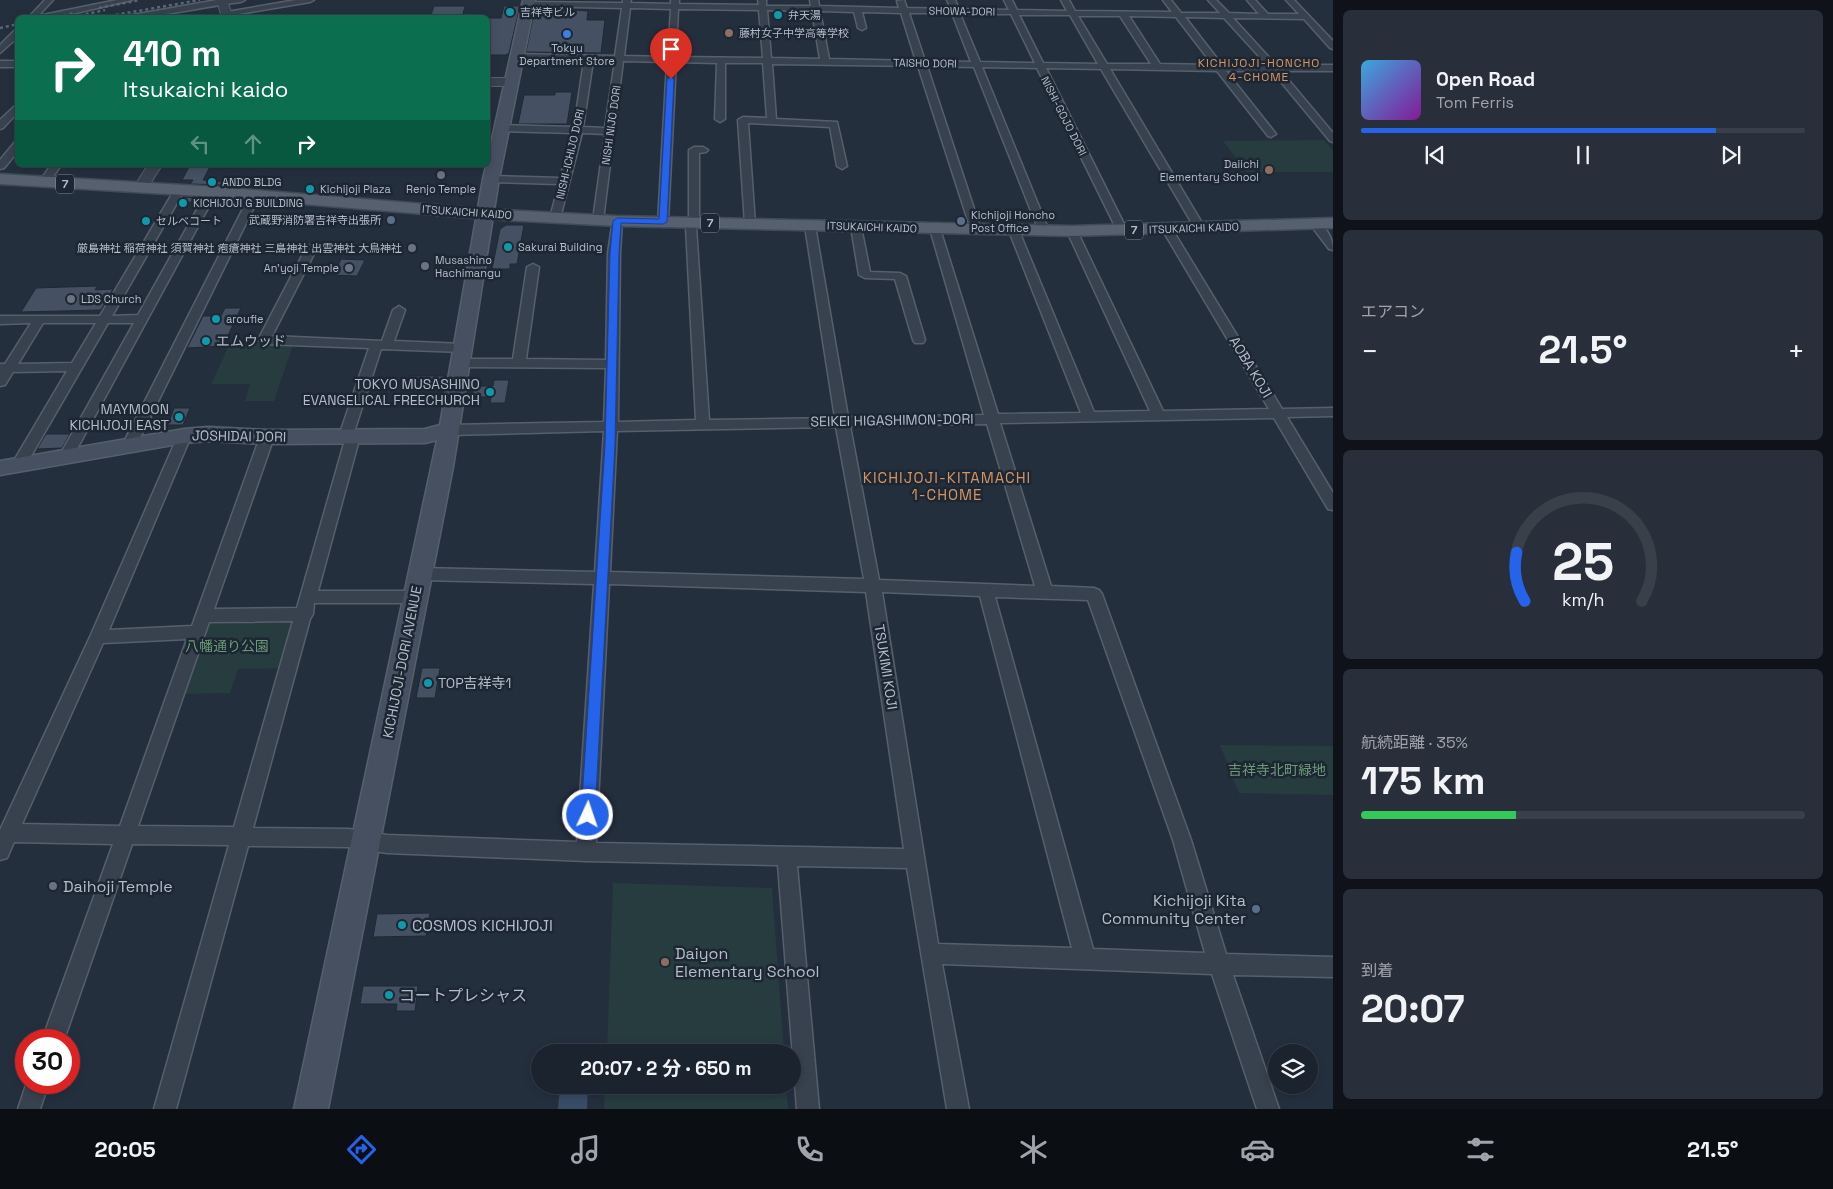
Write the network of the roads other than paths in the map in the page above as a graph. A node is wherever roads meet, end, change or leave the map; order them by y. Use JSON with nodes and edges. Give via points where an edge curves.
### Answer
{"nodes":[{"id":1,"x":49,"y":0,"type":"edge"},
{"id":2,"x":128,"y":0,"type":"edge"},
{"id":3,"x":237,"y":0,"type":"edge"},
{"id":4,"x":310,"y":0,"type":"edge"},
{"id":5,"x":901,"y":0,"type":"edge"},
{"id":6,"x":951,"y":0,"type":"edge"},
{"id":7,"x":1008,"y":0,"type":"edge"},
{"id":8,"x":1065,"y":0,"type":"edge"},
{"id":9,"x":1167,"y":0,"type":"edge"},
{"id":10,"x":1212,"y":0,"type":"edge"},
{"id":11,"x":1251,"y":0,"type":"edge"},
{"id":12,"x":1290,"y":0,"type":"edge"},
{"id":13,"x":223,"y":1,"type":"edge"},
{"id":14,"x":528,"y":2,"type":"edge"},
{"id":15,"x":597,"y":3,"type":"edge"},
{"id":16,"x":626,"y":3,"type":"edge"},
{"id":17,"x":674,"y":3,"type":"edge"},
{"id":18,"x":716,"y":4,"type":"edge"},
{"id":19,"x":762,"y":4,"type":"edge"},
{"id":20,"x":815,"y":4,"type":"edge"},
{"id":21,"x":858,"y":10,"type":"junction"},
{"id":22,"x":904,"y":10,"type":"junction"},
{"id":23,"x":956,"y":11,"type":"junction"},
{"id":24,"x":1124,"y":11,"type":"junction"},
{"id":25,"x":1014,"y":12,"type":"junction"},
{"id":26,"x":1072,"y":13,"type":"junction"},
{"id":27,"x":35,"y":15,"type":"edge"},
{"id":28,"x":55,"y":15,"type":"edge"},
{"id":29,"x":133,"y":15,"type":"edge"},
{"id":30,"x":228,"y":15,"type":"edge"},
{"id":31,"x":239,"y":15,"type":"edge"},
{"id":32,"x":1178,"y":15,"type":"junction"},
{"id":33,"x":1227,"y":15,"type":"junction"},
{"id":34,"x":1265,"y":16,"type":"junction"},
{"id":35,"x":1305,"y":16,"type":"junction"},
{"id":36,"x":862,"y":28,"type":"dead end"},
{"id":37,"x":15,"y":34,"type":"edge"},
{"id":38,"x":15,"y":35,"type":"edge"},
{"id":39,"x":0,"y":38,"type":"edge"},
{"id":40,"x":1333,"y":46,"type":"edge"},
{"id":41,"x":0,"y":50,"type":"edge"},
{"id":42,"x":517,"y":57,"type":"junction"},
{"id":43,"x":589,"y":58,"type":"junction"},
{"id":44,"x":620,"y":58,"type":"junction"},
{"id":45,"x":672,"y":59,"type":"junction"},
{"id":46,"x":721,"y":60,"type":"junction"},
{"id":47,"x":767,"y":60,"type":"junction"},
{"id":48,"x":824,"y":61,"type":"junction"},
{"id":49,"x":921,"y":62,"type":"junction"},
{"id":50,"x":0,"y":64,"type":"edge"},
{"id":51,"x":15,"y":64,"type":"edge"},
{"id":52,"x":975,"y":64,"type":"junction"},
{"id":53,"x":1039,"y":65,"type":"junction"},
{"id":54,"x":1104,"y":66,"type":"junction"},
{"id":55,"x":1157,"y":67,"type":"junction"},
{"id":56,"x":1219,"y":68,"type":"junction"},
{"id":57,"x":1274,"y":68,"type":"junction"},
{"id":58,"x":1333,"y":68,"type":"edge"},
{"id":59,"x":490,"y":82,"type":"edge"},
{"id":60,"x":512,"y":82,"type":"junction"},
{"id":61,"x":15,"y":109,"type":"edge"},
{"id":62,"x":720,"y":119,"type":"dead end"},
{"id":63,"x":772,"y":121,"type":"junction"},
{"id":64,"x":0,"y":126,"type":"edge"},
{"id":65,"x":503,"y":128,"type":"junction"},
{"id":66,"x":578,"y":130,"type":"junction"},
{"id":67,"x":610,"y":131,"type":"junction"},
{"id":68,"x":1271,"y":134,"type":"dead end"},
{"id":69,"x":1333,"y":139,"type":"edge"},
{"id":70,"x":15,"y":148,"type":"edge"},
{"id":71,"x":703,"y":150,"type":"dead end"},
{"id":72,"x":0,"y":166,"type":"edge"},
{"id":73,"x":842,"y":166,"type":"dead end"},
{"id":74,"x":55,"y":167,"type":"edge"},
{"id":75,"x":143,"y":167,"type":"edge"},
{"id":76,"x":152,"y":167,"type":"edge"},
{"id":77,"x":491,"y":179,"type":"junction"},
{"id":78,"x":0,"y":180,"type":"edge"},
{"id":79,"x":44,"y":182,"type":"junction"},
{"id":80,"x":564,"y":182,"type":"junction"},
{"id":81,"x":136,"y":187,"type":"junction"},
{"id":82,"x":180,"y":189,"type":"junction"},
{"id":83,"x":255,"y":195,"type":"junction"},
{"id":84,"x":209,"y":197,"type":"dead end"},
{"id":85,"x":485,"y":214,"type":"junction"},
{"id":86,"x":555,"y":218,"type":"junction"},
{"id":87,"x":598,"y":220,"type":"junction"},
{"id":88,"x":617,"y":221,"type":"junction"},
{"id":89,"x":663,"y":222,"type":"junction"},
{"id":90,"x":692,"y":223,"type":"junction"},
{"id":91,"x":750,"y":224,"type":"junction"},
{"id":92,"x":1324,"y":224,"type":"edge"},
{"id":93,"x":810,"y":226,"type":"junction"},
{"id":94,"x":856,"y":227,"type":"junction"},
{"id":95,"x":1200,"y":228,"type":"junction"},
{"id":96,"x":935,"y":229,"type":"junction"},
{"id":97,"x":1167,"y":229,"type":"junction"},
{"id":98,"x":976,"y":230,"type":"junction"},
{"id":99,"x":1122,"y":230,"type":"junction"},
{"id":100,"x":1014,"y":231,"type":"junction"},
{"id":101,"x":1044,"y":231,"type":"junction"},
{"id":102,"x":1072,"y":232,"type":"junction"},
{"id":103,"x":1333,"y":247,"type":"edge"},
{"id":104,"x":312,"y":248,"type":"dead end"},
{"id":105,"x":533,"y":266,"type":"dead end"},
{"id":106,"x":399,"y":310,"type":"dead end"},
{"id":107,"x":142,"y":319,"type":"junction"},
{"id":108,"x":0,"y":320,"type":"edge"},
{"id":109,"x":39,"y":320,"type":"junction"},
{"id":110,"x":103,"y":320,"type":"junction"},
{"id":111,"x":919,"y":340,"type":"dead end"},
{"id":112,"x":381,"y":345,"type":"junction"},
{"id":113,"x":462,"y":355,"type":"junction"},
{"id":114,"x":519,"y":363,"type":"junction"},
{"id":115,"x":613,"y":364,"type":"junction"},
{"id":116,"x":77,"y":367,"type":"junction"},
{"id":117,"x":4,"y":368,"type":"edge"},
{"id":118,"x":0,"y":382,"type":"edge"},
{"id":119,"x":1333,"y":412,"type":"edge"},
{"id":120,"x":1278,"y":413,"type":"junction"},
{"id":121,"x":1158,"y":416,"type":"junction"},
{"id":122,"x":1089,"y":417,"type":"junction"},
{"id":123,"x":991,"y":419,"type":"junction"},
{"id":124,"x":842,"y":421,"type":"junction"},
{"id":125,"x":702,"y":424,"type":"junction"},
{"id":126,"x":611,"y":426,"type":"junction"},
{"id":127,"x":450,"y":430,"type":"junction"},
{"id":128,"x":184,"y":436,"type":"junction"},
{"id":129,"x":349,"y":436,"type":"junction"},
{"id":130,"x":267,"y":438,"type":"junction"},
{"id":131,"x":130,"y":444,"type":"junction"},
{"id":132,"x":67,"y":455,"type":"junction"},
{"id":133,"x":10,"y":466,"type":"edge"},
{"id":134,"x":1333,"y":506,"type":"edge"},
{"id":135,"x":603,"y":578,"type":"junction"},
{"id":136,"x":418,"y":585,"type":"junction"},
{"id":137,"x":873,"y":587,"type":"junction"},
{"id":138,"x":986,"y":590,"type":"junction"},
{"id":139,"x":1044,"y":593,"type":"junction"},
{"id":140,"x":307,"y":605,"type":"junction"},
{"id":141,"x":201,"y":624,"type":"junction"},
{"id":142,"x":98,"y":637,"type":"junction"},
{"id":143,"x":8,"y":833,"type":"junction"},
{"id":144,"x":126,"y":835,"type":"junction"},
{"id":145,"x":241,"y":838,"type":"junction"},
{"id":146,"x":366,"y":841,"type":"junction"},
{"id":147,"x":0,"y":851,"type":"edge"},
{"id":148,"x":586,"y":852,"type":"junction"},
{"id":149,"x":787,"y":856,"type":"junction"},
{"id":150,"x":915,"y":859,"type":"junction"},
{"id":151,"x":930,"y":954,"type":"junction"},
{"id":152,"x":1085,"y":958,"type":"junction"},
{"id":153,"x":1220,"y":965,"type":"junction"},
{"id":154,"x":1333,"y":967,"type":"edge"},
{"id":155,"x":57,"y":1029,"type":"edge"},
{"id":156,"x":34,"y":1094,"type":"edge"},
{"id":157,"x":29,"y":1109,"type":"edge"},
{"id":158,"x":165,"y":1109,"type":"edge"},
{"id":159,"x":311,"y":1109,"type":"edge"},
{"id":160,"x":808,"y":1109,"type":"edge"},
{"id":161,"x":958,"y":1109,"type":"edge"},
{"id":162,"x":1268,"y":1109,"type":"edge"}],
"edges":[{"from":1,"to":27,"type":"street"},
{"from":2,"to":28,"type":"street"},
{"from":3,"to":13,"type":"street"},
{"from":3,"to":31,"type":"street"},
{"from":4,"to":31,"type":"street"},
{"from":5,"to":22,"type":"street"},
{"from":6,"to":23,"type":"street"},
{"from":7,"to":25,"type":"street","name":"NISHI-GOJO DORI"},
{"from":8,"to":26,"type":"street"},
{"from":9,"to":32,"type":"street"},
{"from":10,"to":33,"type":"street"},
{"from":11,"to":34,"type":"street"},
{"from":12,"to":35,"type":"street"},
{"from":13,"to":29,"type":"street"},
{"from":13,"to":30,"type":"street"},
{"from":14,"to":15,"type":"street","name":"SHOWA-DORI"},
{"from":14,"to":42,"type":"main road","name":"KICHIJOJI-DORI AVENUE"},
{"from":15,"to":16,"type":"street","name":"SHOWA-DORI"},
{"from":16,"to":17,"type":"street","name":"SHOWA-DORI"},
{"from":16,"to":44,"type":"street","name":"NISHI NIJO DORI"},
{"from":17,"to":18,"type":"street","name":"SHOWA-DORI"},
{"from":17,"to":45,"type":"street"},
{"from":18,"to":19,"type":"street","name":"SHOWA-DORI"},
{"from":19,"to":20,"type":"street","name":"SHOWA-DORI"},
{"from":19,"to":47,"type":"street"},
{"from":20,"to":21,"type":"street","name":"SHOWA-DORI"},
{"from":20,"to":48,"type":"street"},
{"from":21,"to":22,"type":"street","name":"SHOWA-DORI"},
{"from":21,"to":36,"type":"street"},
{"from":22,"to":23,"type":"street","name":"SHOWA-DORI"},
{"from":22,"to":49,"type":"street"},
{"from":23,"to":25,"type":"street","name":"SHOWA-DORI"},
{"from":23,"to":52,"type":"street"},
{"from":24,"to":26,"type":"street","name":"SHOWA-DORI"},
{"from":24,"to":32,"type":"street","name":"SHOWA-DORI"},
{"from":24,"to":55,"type":"street"},
{"from":25,"to":26,"type":"street","name":"SHOWA-DORI"},
{"from":25,"to":53,"type":"street","name":"NISHI-GOJO DORI"},
{"from":26,"to":54,"type":"street"},
{"from":32,"to":33,"type":"street","name":"SHOWA-DORI"},
{"from":32,"to":56,"type":"street"},
{"from":33,"to":34,"type":"street","name":"SHOWA-DORI"},
{"from":33,"to":57,"type":"street"},
{"from":34,"to":35,"type":"street","name":"SHOWA-DORI"},
{"from":35,"to":40,"type":"street"},
{"from":37,"to":39,"type":"street"},
{"from":38,"to":41,"type":"street"},
{"from":42,"to":43,"type":"street","name":"TAISHO DORI"},
{"from":42,"to":60,"type":"main road","name":"KICHIJOJI-DORI AVENUE"},
{"from":43,"to":44,"type":"street","name":"TAISHO DORI"},
{"from":43,"to":66,"type":"street","name":"NISHI-ICHIJO DORI"},
{"from":44,"to":45,"type":"street","name":"TAISHO DORI"},
{"from":44,"to":67,"type":"street","name":"NISHI NIJO DORI"},
{"from":45,"to":46,"type":"street","name":"TAISHO DORI"},
{"from":45,"to":89,"type":"street"},
{"from":46,"to":47,"type":"street","name":"TAISHO DORI"},
{"from":46,"to":62,"type":"street"},
{"from":47,"to":48,"type":"street","name":"TAISHO DORI"},
{"from":47,"to":63,"type":"street"},
{"from":48,"to":49,"type":"street","name":"TAISHO DORI"},
{"from":49,"to":52,"type":"street","name":"TAISHO DORI"},
{"from":49,"to":98,"type":"street"},
{"from":50,"to":51,"type":"street"},
{"from":52,"to":53,"type":"street","name":"TAISHO DORI"},
{"from":52,"to":101,"type":"street"},
{"from":53,"to":54,"type":"street","name":"TAISHO DORI"},
{"from":53,"to":99,"type":"street","name":"NISHI-GOJO DORI"},
{"from":54,"to":55,"type":"street","name":"TAISHO DORI"},
{"from":54,"to":95,"type":"street"},
{"from":55,"to":56,"type":"street","name":"TAISHO DORI"},
{"from":56,"to":57,"type":"street","name":"TAISHO DORI"},
{"from":56,"to":68,"type":"street"},
{"from":57,"to":58,"type":"street","name":"TAISHO DORI"},
{"from":57,"to":69,"type":"street"},
{"from":59,"to":60,"type":"street"},
{"from":60,"to":65,"type":"main road","name":"KICHIJOJI-DORI AVENUE"},
{"from":61,"to":64,"type":"street"},
{"from":63,"to":73,"type":"street","via":[[834,124]]},
{"from":63,"to":91,"type":"street","via":[[743,120]]},
{"from":65,"to":66,"type":"street"},
{"from":65,"to":77,"type":"main road","name":"KICHIJOJI-DORI AVENUE"},
{"from":66,"to":67,"type":"street"},
{"from":66,"to":80,"type":"street","name":"NISHI-ICHIJO DORI"},
{"from":67,"to":87,"type":"street","name":"NISHI NIJO DORI"},
{"from":70,"to":72,"type":"street"},
{"from":71,"to":90,"type":"street","via":[[694,150]]},
{"from":74,"to":79,"type":"street"},
{"from":75,"to":81,"type":"street"},
{"from":76,"to":81,"type":"street"},
{"from":77,"to":80,"type":"street"},
{"from":77,"to":85,"type":"main road","name":"KICHIJOJI-DORI AVENUE"},
{"from":78,"to":79,"type":"main road","name":"ITSUKAICHI KAIDO","number":"7"},
{"from":79,"to":81,"type":"main road","name":"ITSUKAICHI KAIDO","number":"7"},
{"from":80,"to":86,"type":"street","name":"NISHI-ICHIJO DORI"},
{"from":81,"to":82,"type":"main road","name":"ITSUKAICHI KAIDO","number":"7"},
{"from":82,"to":83,"type":"main road","name":"ITSUKAICHI KAIDO","number":"7"},
{"from":82,"to":110,"type":"street"},
{"from":83,"to":85,"type":"main road","name":"ITSUKAICHI KAIDO","number":"7"},
{"from":83,"to":131,"type":"street"},
{"from":84,"to":107,"type":"street"},
{"from":85,"to":86,"type":"main road","name":"ITSUKAICHI KAIDO","number":"7"},
{"from":85,"to":113,"type":"main road","name":"KICHIJOJI-DORI AVENUE"},
{"from":86,"to":87,"type":"main road","name":"ITSUKAICHI KAIDO","number":"7"},
{"from":87,"to":88,"type":"main road","name":"ITSUKAICHI KAIDO","number":"7"},
{"from":88,"to":89,"type":"main road","name":"ITSUKAICHI KAIDO","number":"7"},
{"from":88,"to":115,"type":"street"},
{"from":89,"to":90,"type":"main road","name":"ITSUKAICHI KAIDO","number":"7"},
{"from":90,"to":91,"type":"main road","name":"ITSUKAICHI KAIDO","number":"7"},
{"from":90,"to":125,"type":"street"},
{"from":91,"to":93,"type":"main road","name":"ITSUKAICHI KAIDO","number":"7"},
{"from":92,"to":95,"type":"main road","name":"ITSUKAICHI KAIDO","number":"7"},
{"from":92,"to":103,"type":"street"},
{"from":93,"to":94,"type":"main road","name":"ITSUKAICHI KAIDO","number":"7"},
{"from":93,"to":124,"type":"street","name":"TSUKIMI KOJI"},
{"from":94,"to":96,"type":"main road","name":"ITSUKAICHI KAIDO","number":"7"},
{"from":94,"to":111,"type":"street","via":[[865,275],[900,276]]},
{"from":95,"to":97,"type":"main road","name":"ITSUKAICHI KAIDO","number":"7"},
{"from":96,"to":98,"type":"main road","name":"ITSUKAICHI KAIDO","number":"7"},
{"from":96,"to":123,"type":"street"},
{"from":97,"to":99,"type":"main road","name":"ITSUKAICHI KAIDO","number":"7"},
{"from":97,"to":120,"type":"street","name":"AOBA KOJI"},
{"from":98,"to":100,"type":"main road","name":"ITSUKAICHI KAIDO","number":"7"},
{"from":99,"to":102,"type":"main road","name":"ITSUKAICHI KAIDO","number":"7"},
{"from":100,"to":101,"type":"main road","name":"ITSUKAICHI KAIDO","number":"7"},
{"from":100,"to":122,"type":"street"},
{"from":101,"to":102,"type":"main road","name":"ITSUKAICHI KAIDO","number":"7"},
{"from":102,"to":121,"type":"street"},
{"from":104,"to":112,"type":"street","via":[[264,340]]},
{"from":105,"to":114,"type":"street"},
{"from":106,"to":112,"type":"street"},
{"from":107,"to":110,"type":"street"},
{"from":107,"to":132,"type":"street"},
{"from":108,"to":109,"type":"street"},
{"from":109,"to":110,"type":"street"},
{"from":109,"to":117,"type":"street"},
{"from":110,"to":116,"type":"street"},
{"from":112,"to":113,"type":"street"},
{"from":112,"to":129,"type":"street"},
{"from":113,"to":114,"type":"street"},
{"from":113,"to":127,"type":"main road","name":"KICHIJOJI-DORI AVENUE"},
{"from":114,"to":115,"type":"street"},
{"from":115,"to":126,"type":"street"},
{"from":116,"to":117,"type":"street"},
{"from":116,"to":133,"type":"street"},
{"from":117,"to":118,"type":"street"},
{"from":119,"to":120,"type":"street","name":"SEIKEI HIGASHIMON-DORI"},
{"from":120,"to":121,"type":"street","name":"SEIKEI HIGASHIMON-DORI"},
{"from":120,"to":134,"type":"street","name":"AOBA KOJI"},
{"from":121,"to":122,"type":"street","name":"SEIKEI HIGASHIMON-DORI"},
{"from":122,"to":123,"type":"street","name":"SEIKEI HIGASHIMON-DORI"},
{"from":123,"to":124,"type":"street","name":"SEIKEI HIGASHIMON-DORI"},
{"from":123,"to":139,"type":"street"},
{"from":124,"to":125,"type":"street","name":"SEIKEI HIGASHIMON-DORI"},
{"from":124,"to":137,"type":"street","name":"TSUKIMI KOJI"},
{"from":125,"to":126,"type":"street","name":"SEIKEI HIGASHIMON-DORI"},
{"from":126,"to":127,"type":"street","name":"SEIKEI HIGASHIMON-DORI"},
{"from":126,"to":135,"type":"street"},
{"from":127,"to":129,"type":"main road","name":"JOSHIDAI DORI","via":[[425,436]]},
{"from":127,"to":136,"type":"main road","name":"KICHIJOJI-DORI AVENUE"},
{"from":128,"to":130,"type":"main road","name":"JOSHIDAI DORI","via":[[216,434]]},
{"from":128,"to":131,"type":"main road","name":"JOSHIDAI DORI"},
{"from":128,"to":142,"type":"street"},
{"from":129,"to":130,"type":"main road","name":"JOSHIDAI DORI"},
{"from":129,"to":140,"type":"street"},
{"from":130,"to":141,"type":"street"},
{"from":131,"to":132,"type":"main road","name":"JOSHIDAI DORI"},
{"from":132,"to":133,"type":"main road","name":"JOSHIDAI DORI"},
{"from":135,"to":136,"type":"street"},
{"from":135,"to":137,"type":"street"},
{"from":135,"to":148,"type":"street"},
{"from":136,"to":140,"type":"street"},
{"from":136,"to":146,"type":"main road","name":"KICHIJOJI-DORI AVENUE"},
{"from":137,"to":138,"type":"street"},
{"from":137,"to":150,"type":"street","name":"TSUKIMI KOJI"},
{"from":138,"to":139,"type":"street"},
{"from":138,"to":152,"type":"street"},
{"from":139,"to":153,"type":"street","via":[[1094,594],[1182,840]]},
{"from":140,"to":141,"type":"street"},
{"from":140,"to":145,"type":"street"},
{"from":141,"to":142,"type":"street"},
{"from":141,"to":144,"type":"street"},
{"from":142,"to":143,"type":"street"},
{"from":143,"to":144,"type":"street"},
{"from":143,"to":147,"type":"street"},
{"from":144,"to":145,"type":"street"},
{"from":144,"to":155,"type":"street"},
{"from":145,"to":146,"type":"street","via":[[349,838]]},
{"from":145,"to":158,"type":"street"},
{"from":146,"to":148,"type":"street"},
{"from":146,"to":159,"type":"main road","name":"KICHIJOJI-DORI AVENUE"},
{"from":148,"to":149,"type":"street"},
{"from":149,"to":150,"type":"street"},
{"from":149,"to":160,"type":"street"},
{"from":150,"to":151,"type":"street","name":"TSUKIMI KOJI"},
{"from":151,"to":152,"type":"street"},
{"from":151,"to":161,"type":"street","name":"TSUKIMI KOJI"},
{"from":152,"to":153,"type":"street"},
{"from":153,"to":154,"type":"street"},
{"from":153,"to":162,"type":"street"},
{"from":156,"to":157,"type":"street"}]}
